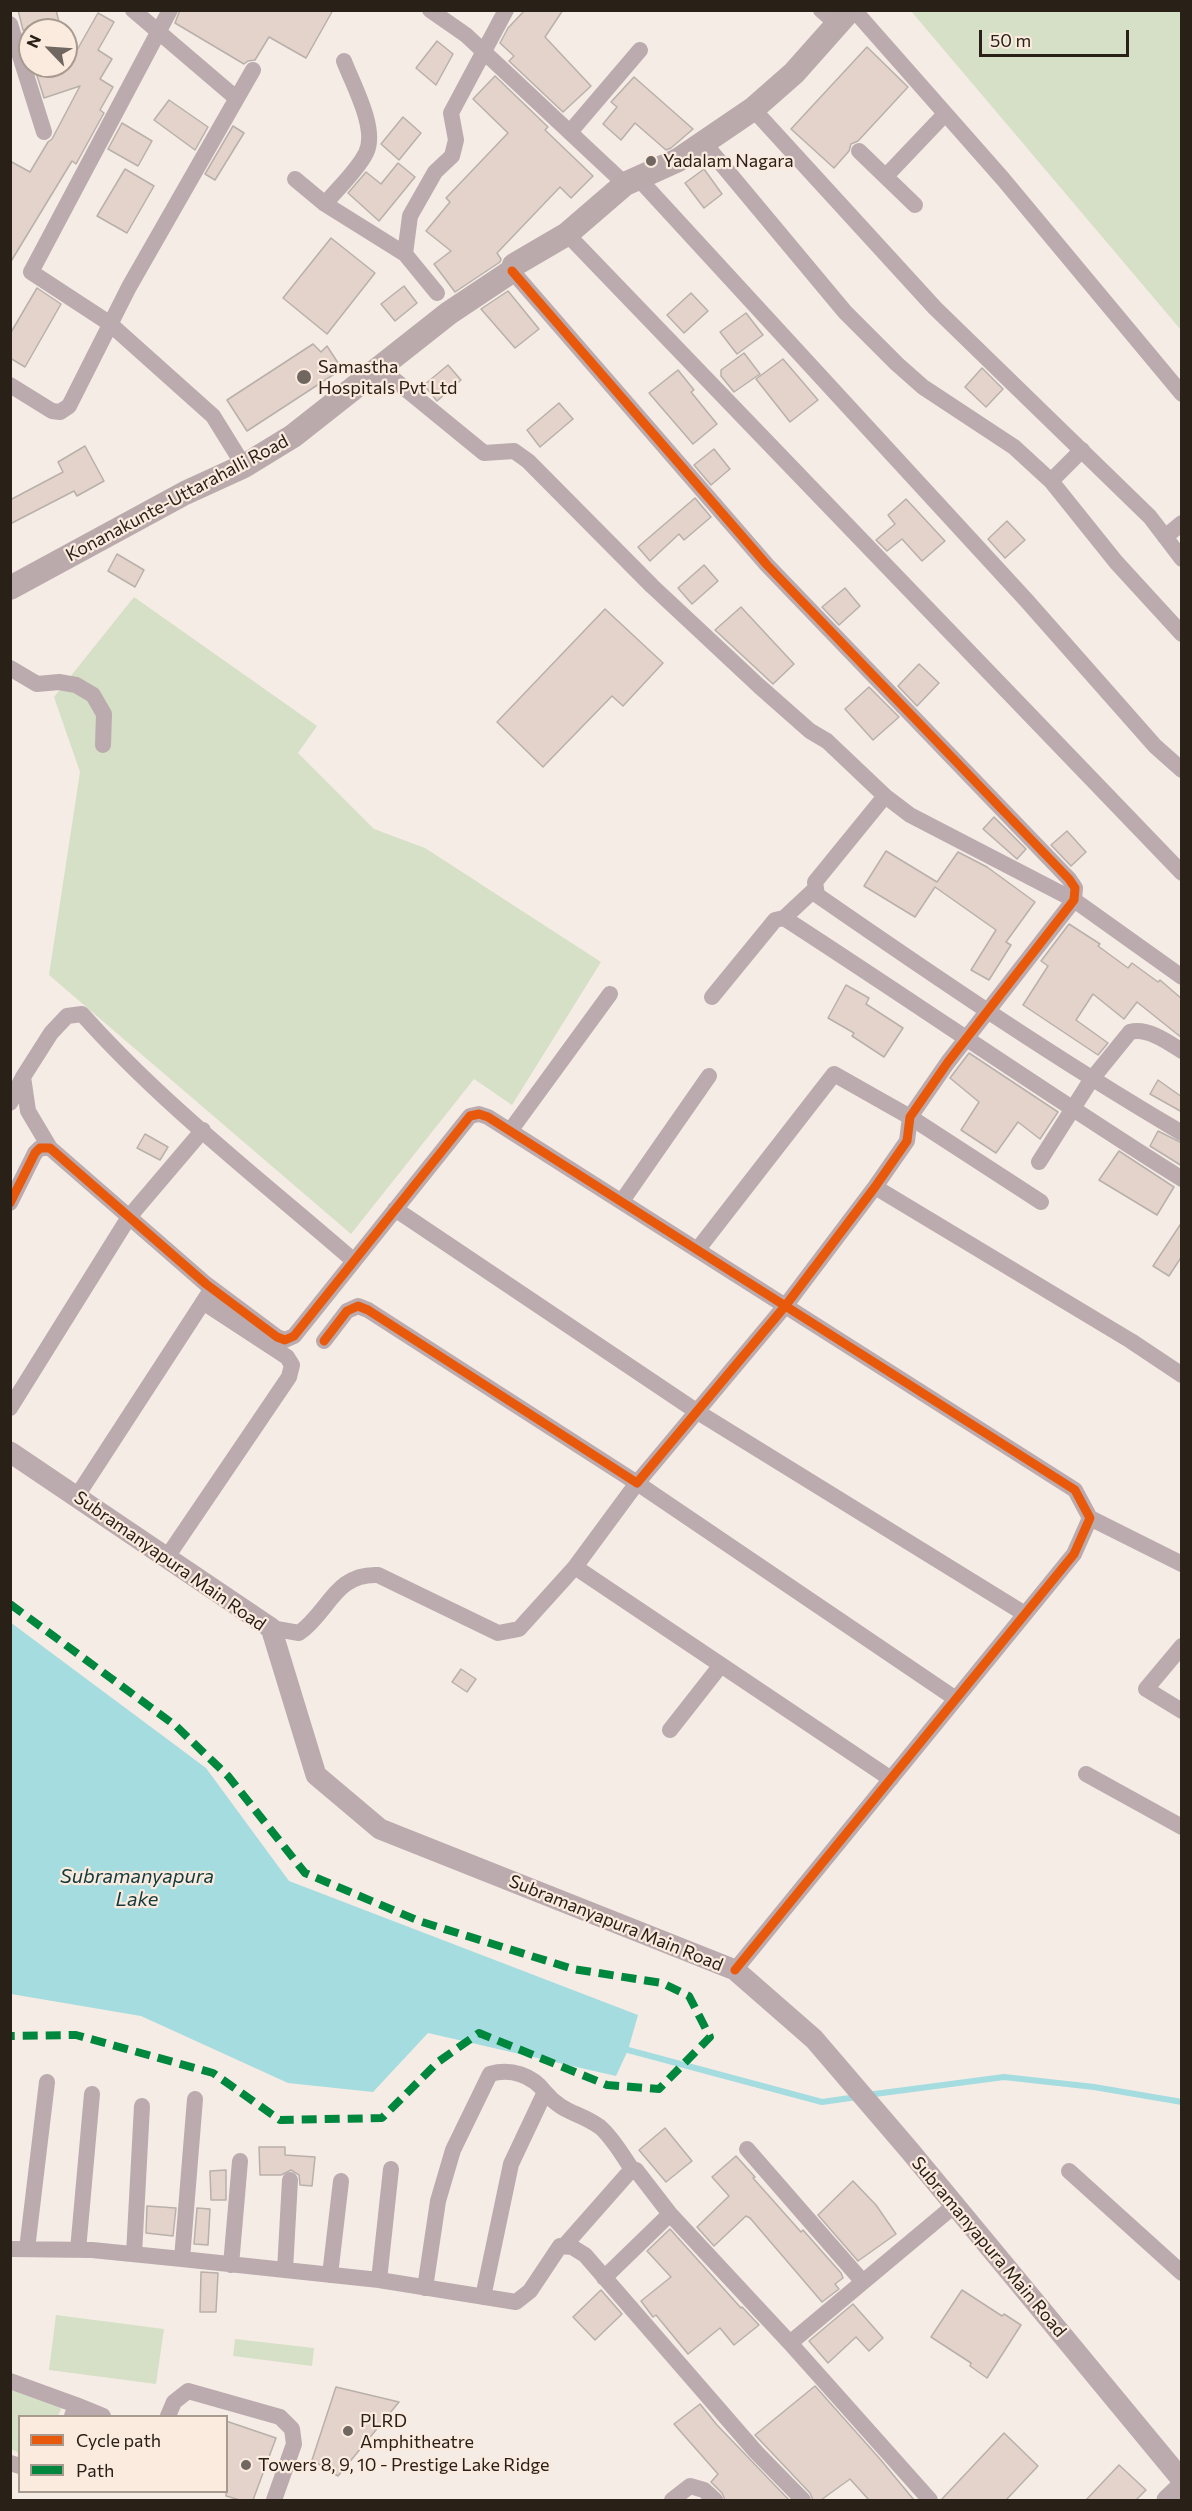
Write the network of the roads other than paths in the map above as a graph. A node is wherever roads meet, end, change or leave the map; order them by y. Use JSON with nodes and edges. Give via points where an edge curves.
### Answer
{"nodes":[{"id":1,"x":133,"y":10,"type":"edge"},
{"id":2,"x":170,"y":10,"type":"edge"},
{"id":3,"x":430,"y":10,"type":"edge"},
{"id":4,"x":507,"y":10,"type":"edge"},
{"id":5,"x":840,"y":14,"type":"edge"},
{"id":6,"x":10,"y":24,"type":"edge"},
{"id":7,"x":159,"y":34,"type":"junction"},
{"id":8,"x":640,"y":50,"type":"dead end"},
{"id":9,"x":485,"y":52,"type":"junction"},
{"id":10,"x":344,"y":61,"type":"dead end"},
{"id":11,"x":253,"y":70,"type":"dead end"},
{"id":12,"x":236,"y":98,"type":"junction"},
{"id":13,"x":753,"y":109,"type":"junction"},
{"id":14,"x":945,"y":114,"type":"junction"},
{"id":15,"x":44,"y":132,"type":"dead end"},
{"id":16,"x":570,"y":132,"type":"junction"},
{"id":17,"x":704,"y":143,"type":"junction"},
{"id":18,"x":859,"y":151,"type":"dead end"},
{"id":19,"x":886,"y":176,"type":"junction"},
{"id":20,"x":295,"y":179,"type":"dead end"},
{"id":21,"x":631,"y":182,"type":"junction"},
{"id":22,"x":325,"y":204,"type":"junction"},
{"id":23,"x":915,"y":205,"type":"dead end"},
{"id":24,"x":567,"y":234,"type":"junction"},
{"id":25,"x":405,"y":254,"type":"junction"},
{"id":26,"x":512,"y":271,"type":"junction"},
{"id":27,"x":437,"y":293,"type":"dead end"},
{"id":28,"x":109,"y":324,"type":"junction"},
{"id":29,"x":380,"y":368,"type":"junction"},
{"id":30,"x":10,"y":385,"type":"edge"},
{"id":31,"x":1182,"y":394,"type":"edge"},
{"id":32,"x":1082,"y":450,"type":"junction"},
{"id":33,"x":244,"y":466,"type":"junction"},
{"id":34,"x":1051,"y":481,"type":"junction"},
{"id":35,"x":1182,"y":523,"type":"edge"},
{"id":36,"x":1165,"y":537,"type":"junction"},
{"id":37,"x":1182,"y":559,"type":"edge"},
{"id":38,"x":10,"y":588,"type":"edge"},
{"id":39,"x":1182,"y":634,"type":"edge"},
{"id":40,"x":10,"y":668,"type":"edge"},
{"id":41,"x":104,"y":745,"type":"dead end"},
{"id":42,"x":1182,"y":770,"type":"edge"},
{"id":43,"x":885,"y":796,"type":"junction"},
{"id":44,"x":1182,"y":873,"type":"edge"},
{"id":45,"x":815,"y":889,"type":"junction"},
{"id":46,"x":1074,"y":900,"type":"junction"},
{"id":47,"x":784,"y":918,"type":"junction"},
{"id":48,"x":1182,"y":976,"type":"edge"},
{"id":49,"x":610,"y":994,"type":"dead end"},
{"id":50,"x":712,"y":998,"type":"dead end"},
{"id":51,"x":988,"y":1013,"type":"junction"},
{"id":52,"x":969,"y":1038,"type":"junction"},
{"id":53,"x":1182,"y":1051,"type":"edge"},
{"id":54,"x":709,"y":1076,"type":"dead end"},
{"id":55,"x":22,"y":1077,"type":"junction"},
{"id":56,"x":1091,"y":1080,"type":"junction"},
{"id":57,"x":10,"y":1103,"type":"edge"},
{"id":58,"x":1073,"y":1111,"type":"junction"},
{"id":59,"x":910,"y":1117,"type":"junction"},
{"id":60,"x":203,"y":1130,"type":"junction"},
{"id":61,"x":510,"y":1131,"type":"junction"},
{"id":62,"x":1182,"y":1133,"type":"edge"},
{"id":63,"x":50,"y":1148,"type":"junction"},
{"id":64,"x":1039,"y":1162,"type":"dead end"},
{"id":65,"x":1182,"y":1179,"type":"edge"},
{"id":66,"x":875,"y":1187,"type":"junction"},
{"id":67,"x":622,"y":1201,"type":"junction"},
{"id":68,"x":1041,"y":1202,"type":"dead end"},
{"id":69,"x":10,"y":1203,"type":"edge"},
{"id":70,"x":395,"y":1209,"type":"junction"},
{"id":71,"x":129,"y":1217,"type":"junction"},
{"id":72,"x":698,"y":1249,"type":"junction"},
{"id":73,"x":354,"y":1261,"type":"junction"},
{"id":74,"x":208,"y":1295,"type":"junction"},
{"id":75,"x":786,"y":1305,"type":"junction"},
{"id":76,"x":324,"y":1341,"type":"dead end"},
{"id":77,"x":1182,"y":1375,"type":"edge"},
{"id":78,"x":10,"y":1408,"type":"edge"},
{"id":79,"x":696,"y":1411,"type":"junction"},
{"id":80,"x":10,"y":1452,"type":"edge"},
{"id":81,"x":637,"y":1482,"type":"junction"},
{"id":82,"x":76,"y":1496,"type":"junction"},
{"id":83,"x":1090,"y":1518,"type":"junction"},
{"id":84,"x":167,"y":1557,"type":"junction"},
{"id":85,"x":1182,"y":1564,"type":"edge"},
{"id":86,"x":575,"y":1567,"type":"junction"},
{"id":87,"x":1025,"y":1614,"type":"junction"},
{"id":88,"x":271,"y":1628,"type":"junction"},
{"id":89,"x":1182,"y":1646,"type":"edge"},
{"id":90,"x":721,"y":1665,"type":"junction"},
{"id":91,"x":956,"y":1699,"type":"junction"},
{"id":92,"x":1182,"y":1711,"type":"edge"},
{"id":93,"x":670,"y":1730,"type":"dead end"},
{"id":94,"x":1086,"y":1774,"type":"dead end"},
{"id":95,"x":891,"y":1779,"type":"junction"},
{"id":96,"x":1182,"y":1827,"type":"edge"},
{"id":97,"x":735,"y":1970,"type":"junction"},
{"id":98,"x":47,"y":2082,"type":"dead end"},
{"id":99,"x":545,"y":2092,"type":"junction"},
{"id":100,"x":92,"y":2094,"type":"dead end"},
{"id":101,"x":195,"y":2099,"type":"dead end"},
{"id":102,"x":142,"y":2106,"type":"dead end"},
{"id":103,"x":747,"y":2149,"type":"dead end"},
{"id":104,"x":240,"y":2161,"type":"dead end"},
{"id":105,"x":391,"y":2169,"type":"dead end"},
{"id":106,"x":632,"y":2169,"type":"junction"},
{"id":107,"x":1069,"y":2171,"type":"dead end"},
{"id":108,"x":290,"y":2180,"type":"dead end"},
{"id":109,"x":341,"y":2181,"type":"dead end"},
{"id":110,"x":955,"y":2205,"type":"junction"},
{"id":111,"x":670,"y":2214,"type":"junction"},
{"id":112,"x":565,"y":2245,"type":"junction"},
{"id":113,"x":19,"y":2249,"type":"edge"},
{"id":114,"x":78,"y":2250,"type":"junction"},
{"id":115,"x":134,"y":2254,"type":"junction"},
{"id":116,"x":182,"y":2259,"type":"junction"},
{"id":117,"x":231,"y":2265,"type":"junction"},
{"id":118,"x":285,"y":2270,"type":"junction"},
{"id":119,"x":1182,"y":2273,"type":"edge"},
{"id":120,"x":330,"y":2275,"type":"junction"},
{"id":121,"x":604,"y":2278,"type":"junction"},
{"id":122,"x":379,"y":2280,"type":"junction"},
{"id":123,"x":863,"y":2282,"type":"junction"},
{"id":124,"x":425,"y":2288,"type":"junction"},
{"id":125,"x":483,"y":2297,"type":"junction"},
{"id":126,"x":790,"y":2343,"type":"junction"},
{"id":127,"x":10,"y":2381,"type":"edge"},
{"id":128,"x":74,"y":2411,"type":"edge"},
{"id":129,"x":97,"y":2415,"type":"edge"},
{"id":130,"x":168,"y":2415,"type":"edge"},
{"id":131,"x":1182,"y":2480,"type":"edge"},
{"id":132,"x":1182,"y":2486,"type":"edge"},
{"id":133,"x":274,"y":2500,"type":"edge"},
{"id":134,"x":672,"y":2500,"type":"edge"},
{"id":135,"x":715,"y":2500,"type":"edge"},
{"id":136,"x":803,"y":2500,"type":"edge"},
{"id":137,"x":930,"y":2500,"type":"edge"},
{"id":138,"x":1167,"y":2500,"type":"edge"}],
"edges":[{"from":1,"to":7,"type":"street"},
{"from":2,"to":7,"type":"street"},
{"from":3,"to":9,"type":"street"},
{"from":4,"to":9,"type":"street"},
{"from":5,"to":13,"type":"main road","name":"Konanakunte-Uttarahalli Road","via":[[794,73]]},
{"from":5,"to":14,"type":"street"},
{"from":6,"to":15,"type":"street"},
{"from":7,"to":12,"type":"street"},
{"from":7,"to":28,"type":"street","via":[[31,272]]},
{"from":8,"to":16,"type":"street"},
{"from":9,"to":16,"type":"street"},
{"from":9,"to":25,"type":"street","via":[[451,113],[456,140],[452,156],[435,172],[410,216]]},
{"from":10,"to":22,"type":"street","via":[[368,123],[370,140],[366,154]]},
{"from":11,"to":12,"type":"street"},
{"from":12,"to":28,"type":"street"},
{"from":13,"to":17,"type":"main road","name":"Konanakunte-Uttarahalli Road"},
{"from":13,"to":32,"type":"street","via":[[935,308]]},
{"from":14,"to":19,"type":"street"},
{"from":14,"to":31,"type":"street"},
{"from":16,"to":21,"type":"street"},
{"from":17,"to":21,"type":"main road","name":"Konanakunte-Uttarahalli Road"},
{"from":17,"to":34,"type":"street","via":[[845,312],[897,364],[923,387],[1014,447]]},
{"from":18,"to":19,"type":"street"},
{"from":19,"to":23,"type":"street"},
{"from":20,"to":22,"type":"street"},
{"from":21,"to":24,"type":"main road","name":"Konanakunte-Uttarahalli Road"},
{"from":21,"to":42,"type":"street","via":[[1027,601],[1155,746]]},
{"from":22,"to":25,"type":"street"},
{"from":24,"to":26,"type":"main road","name":"Konanakunte-Uttarahalli Road","via":[[514,265]]},
{"from":24,"to":44,"type":"street"},
{"from":25,"to":27,"type":"street"},
{"from":26,"to":29,"type":"main road","name":"Konanakunte-Uttarahalli Road"},
{"from":26,"to":46,"type":"street","via":[[767,565],[1069,879],[1075,888]]},
{"from":28,"to":30,"type":"street","via":[[69,406],[60,412]]},
{"from":28,"to":33,"type":"street","via":[[213,416]]},
{"from":29,"to":33,"type":"main road","name":"Konanakunte-Uttarahalli Road","via":[[293,436]]},
{"from":29,"to":43,"type":"street","via":[[484,453],[514,451],[528,461],[693,624]]},
{"from":32,"to":34,"type":"street"},
{"from":32,"to":36,"type":"street"},
{"from":33,"to":38,"type":"main road","name":"Konanakunte-Uttarahalli Road","via":[[185,493]]},
{"from":34,"to":39,"type":"street","via":[[1116,562]]},
{"from":35,"to":36,"type":"street"},
{"from":36,"to":37,"type":"street"},
{"from":40,"to":41,"type":"street","via":[[37,684],[75,685],[93,695],[104,714]]},
{"from":43,"to":45,"type":"street","via":[[815,882]]},
{"from":43,"to":46,"type":"street","via":[[910,815]]},
{"from":45,"to":47,"type":"street"},
{"from":45,"to":51,"type":"street","via":[[817,895]]},
{"from":46,"to":48,"type":"street"},
{"from":46,"to":51,"type":"street"},
{"from":47,"to":50,"type":"street","via":[[775,920]]},
{"from":47,"to":52,"type":"street"},
{"from":49,"to":61,"type":"street"},
{"from":51,"to":52,"type":"street"},
{"from":51,"to":56,"type":"street"},
{"from":52,"to":58,"type":"street"},
{"from":52,"to":59,"type":"street"},
{"from":53,"to":56,"type":"street","via":[[1158,1036],[1130,1032]]},
{"from":54,"to":67,"type":"street"},
{"from":55,"to":57,"type":"street"},
{"from":55,"to":60,"type":"street","via":[[66,1016],[82,1014],[113,1048]]},
{"from":55,"to":63,"type":"street","via":[[28,1111]]},
{"from":56,"to":58,"type":"street"},
{"from":56,"to":62,"type":"street"},
{"from":58,"to":64,"type":"street"},
{"from":58,"to":65,"type":"street"},
{"from":59,"to":66,"type":"street","via":[[907,1141]]},
{"from":59,"to":68,"type":"street"},
{"from":59,"to":72,"type":"street","via":[[834,1074]]},
{"from":60,"to":71,"type":"street"},
{"from":60,"to":73,"type":"street"},
{"from":61,"to":67,"type":"street"},
{"from":61,"to":70,"type":"street","via":[[488,1117],[470,1116]]},
{"from":63,"to":69,"type":"street","via":[[40,1148],[35,1153]]},
{"from":63,"to":71,"type":"street"},
{"from":66,"to":75,"type":"street"},
{"from":66,"to":77,"type":"street"},
{"from":67,"to":72,"type":"street"},
{"from":70,"to":73,"type":"street"},
{"from":70,"to":79,"type":"street"},
{"from":71,"to":74,"type":"street"},
{"from":71,"to":78,"type":"street"},
{"from":72,"to":75,"type":"street"},
{"from":73,"to":74,"type":"street","via":[[294,1336],[285,1340]]},
{"from":74,"to":82,"type":"street"},
{"from":74,"to":84,"type":"street","via":[[292,1365],[288,1377]]},
{"from":75,"to":79,"type":"street"},
{"from":75,"to":83,"type":"street","via":[[1075,1490]]},
{"from":76,"to":81,"type":"street","via":[[347,1311],[358,1306],[368,1310]]},
{"from":79,"to":81,"type":"street"},
{"from":79,"to":87,"type":"street"},
{"from":80,"to":82,"type":"street","name":"Subramanyapura Main Road"},
{"from":81,"to":86,"type":"street"},
{"from":81,"to":91,"type":"street"},
{"from":82,"to":84,"type":"street","name":"Subramanyapura Main Road"},
{"from":83,"to":85,"type":"street"},
{"from":83,"to":87,"type":"street","via":[[1074,1554]]},
{"from":84,"to":88,"type":"street","name":"Subramanyapura Main Road"},
{"from":86,"to":88,"type":"street","via":[[519,1629],[498,1634],[378,1575],[362,1574],[345,1582],[312,1624],[299,1633]]},
{"from":86,"to":90,"type":"street"},
{"from":87,"to":91,"type":"street"},
{"from":88,"to":97,"type":"street","name":"Subramanyapura Main Road","via":[[316,1775],[380,1829]]},
{"from":89,"to":92,"type":"street","via":[[1146,1689]]},
{"from":90,"to":93,"type":"street"},
{"from":90,"to":95,"type":"street"},
{"from":91,"to":95,"type":"street"},
{"from":94,"to":96,"type":"street"},
{"from":95,"to":97,"type":"street"},
{"from":97,"to":110,"type":"street","name":"Subramanyapura Main Road","via":[[814,2038]]},
{"from":98,"to":113,"type":"street"},
{"from":99,"to":106,"type":"street","via":[[556,2105],[600,2128]]},
{"from":99,"to":124,"type":"street","via":[[522,2074],[490,2074],[453,2150],[438,2201]]},
{"from":99,"to":125,"type":"street","via":[[511,2164]]},
{"from":100,"to":114,"type":"street"},
{"from":101,"to":116,"type":"street"},
{"from":102,"to":115,"type":"street"},
{"from":103,"to":123,"type":"street"},
{"from":104,"to":117,"type":"street"},
{"from":105,"to":122,"type":"street"},
{"from":106,"to":111,"type":"street"},
{"from":106,"to":112,"type":"street"},
{"from":107,"to":119,"type":"street"},
{"from":108,"to":118,"type":"street"},
{"from":109,"to":120,"type":"street"},
{"from":110,"to":123,"type":"street"},
{"from":110,"to":131,"type":"street","name":"Subramanyapura Main Road"},
{"from":111,"to":121,"type":"street"},
{"from":111,"to":126,"type":"street"},
{"from":112,"to":121,"type":"street","via":[[585,2255]]},
{"from":112,"to":125,"type":"street","via":[[556,2250],[530,2291],[516,2302]]},
{"from":113,"to":114,"type":"street"},
{"from":114,"to":115,"type":"street"},
{"from":115,"to":116,"type":"street"},
{"from":116,"to":117,"type":"street"},
{"from":117,"to":118,"type":"street"},
{"from":118,"to":120,"type":"street"},
{"from":120,"to":122,"type":"street"},
{"from":121,"to":136,"type":"street"},
{"from":122,"to":124,"type":"street"},
{"from":123,"to":126,"type":"street"},
{"from":124,"to":125,"type":"street"},
{"from":126,"to":137,"type":"street"},
{"from":127,"to":128,"type":"street"},
{"from":128,"to":129,"type":"street"},
{"from":130,"to":133,"type":"street","via":[[174,2402],[188,2391],[280,2417],[292,2429],[294,2444]]},
{"from":132,"to":138,"type":"street"},
{"from":134,"to":135,"type":"street","via":[[690,2486],[704,2490]]}]}
